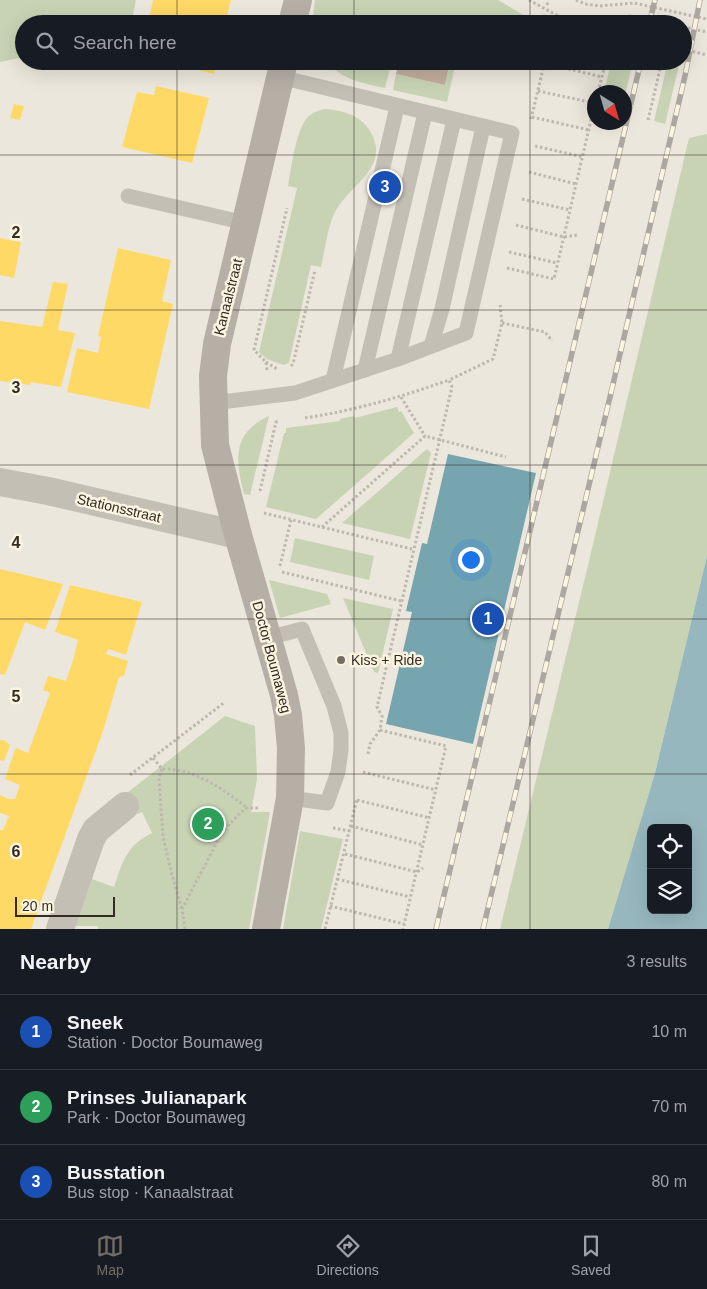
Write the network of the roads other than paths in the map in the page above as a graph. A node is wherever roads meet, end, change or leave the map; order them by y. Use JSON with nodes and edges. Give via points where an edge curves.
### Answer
{"nodes":[{"id":1,"x":298,"y":0,"type":"edge"},
{"id":2,"x":294,"y":15,"type":"edge"},
{"id":3,"x":282,"y":70,"type":"edge"},
{"id":4,"x":285,"y":70,"type":"edge"},
{"id":5,"x":397,"y":107,"type":"junction"},
{"id":6,"x":426,"y":113,"type":"junction"},
{"id":7,"x":454,"y":120,"type":"junction"},
{"id":8,"x":483,"y":127,"type":"junction"},
{"id":9,"x":128,"y":196,"type":"dead end"},
{"id":10,"x":246,"y":223,"type":"junction"},
{"id":11,"x":432,"y":346,"type":"junction"},
{"id":12,"x":398,"y":359,"type":"junction"},
{"id":13,"x":365,"y":370,"type":"junction"},
{"id":14,"x":333,"y":380,"type":"junction"},
{"id":15,"x":213,"y":403,"type":"junction"},
{"id":16,"x":0,"y":482,"type":"edge"},
{"id":17,"x":238,"y":535,"type":"junction"},
{"id":18,"x":268,"y":638,"type":"junction"},
{"id":19,"x":290,"y":798,"type":"junction"},
{"id":20,"x":125,"y":806,"type":"road end"},
{"id":21,"x":60,"y":929,"type":"edge"},
{"id":22,"x":266,"y":929,"type":"edge"}],
"edges":[{"from":1,"to":2,"type":"main road"},
{"from":3,"to":10,"type":"main road","name":"Kanaalstraat"},
{"from":4,"to":5,"type":"lane"},
{"from":5,"to":6,"type":"lane"},
{"from":5,"to":14,"type":"lane"},
{"from":6,"to":7,"type":"lane"},
{"from":6,"to":13,"type":"lane"},
{"from":7,"to":8,"type":"lane"},
{"from":7,"to":12,"type":"lane"},
{"from":8,"to":11,"type":"lane"},
{"from":8,"to":11,"type":"lane","via":[[512,133],[466,333]]},
{"from":9,"to":10,"type":"lane"},
{"from":10,"to":15,"type":"main road","name":"Kanaalstraat","via":[[217,344]]},
{"from":11,"to":12,"type":"lane"},
{"from":12,"to":13,"type":"lane"},
{"from":13,"to":14,"type":"lane"},
{"from":14,"to":15,"type":"lane","via":[[295,393]]},
{"from":15,"to":17,"type":"main road","name":"Kanaalstraat","via":[[215,446]]},
{"from":16,"to":17,"type":"street","name":"Stationsstraat"},
{"from":17,"to":18,"type":"main road","name":"Doctor Boumaweg"},
{"from":18,"to":19,"type":"main road","name":"Doctor Boumaweg","via":[[288,715]]},
{"from":18,"to":19,"type":"lane","via":[[302,629],[334,706],[341,733],[338,772],[327,803]]},
{"from":19,"to":22,"type":"main road","name":"Doctor Boumaweg"},
{"from":20,"to":21,"type":"street","via":[[96,830],[91,839]]}]}
